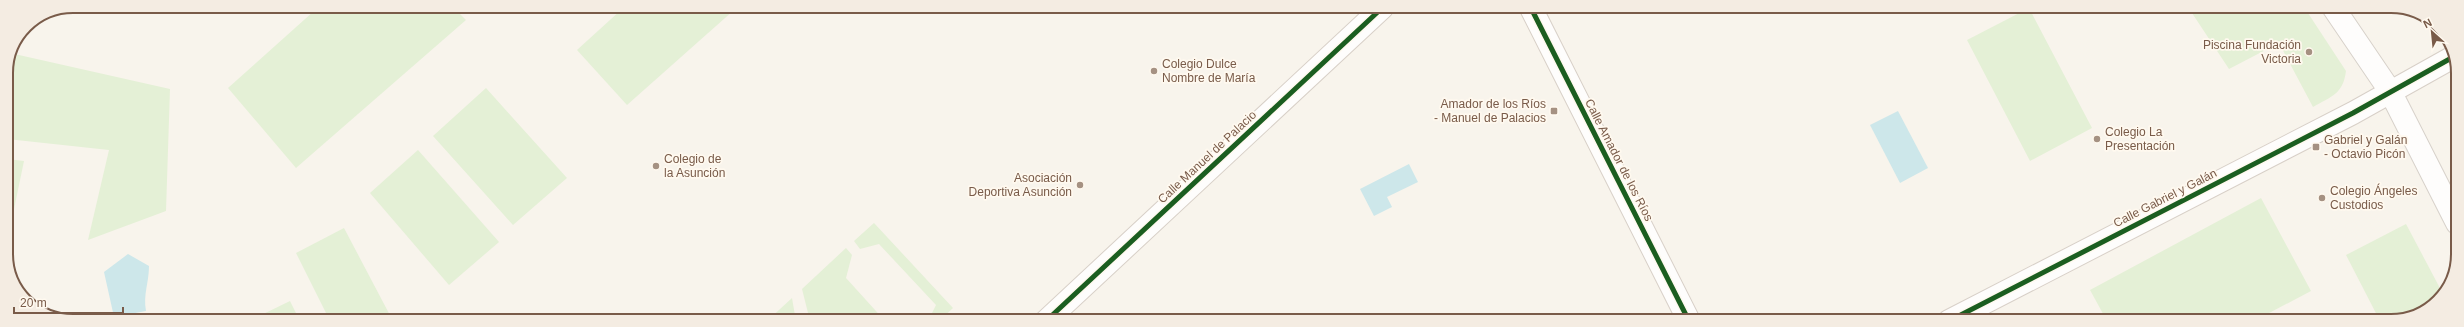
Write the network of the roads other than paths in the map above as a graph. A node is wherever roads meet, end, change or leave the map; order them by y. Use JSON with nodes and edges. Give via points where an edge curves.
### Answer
{"nodes":[{"id":1,"x":1377,"y":13,"type":"edge"},
{"id":2,"x":1535,"y":13,"type":"edge"},
{"id":3,"x":2337,"y":13,"type":"edge"},
{"id":4,"x":2449,"y":59,"type":"edge"},
{"id":5,"x":2390,"y":91,"type":"junction"},
{"id":6,"x":2451,"y":211,"type":"edge"},
{"id":7,"x":1054,"y":314,"type":"edge"},
{"id":8,"x":1685,"y":314,"type":"edge"},
{"id":9,"x":1963,"y":314,"type":"edge"}],
"edges":[{"from":1,"to":7,"type":"street","name":"Calle Manuel de Palacio"},
{"from":2,"to":8,"type":"street","name":"Calle Amador de los Ríos"},
{"from":3,"to":5,"type":"street"},
{"from":4,"to":5,"type":"street","name":"Calle Gabriel y Galán"},
{"from":5,"to":6,"type":"street"},
{"from":5,"to":9,"type":"street","name":"Calle Gabriel y Galán","via":[[2353,113]]}]}
